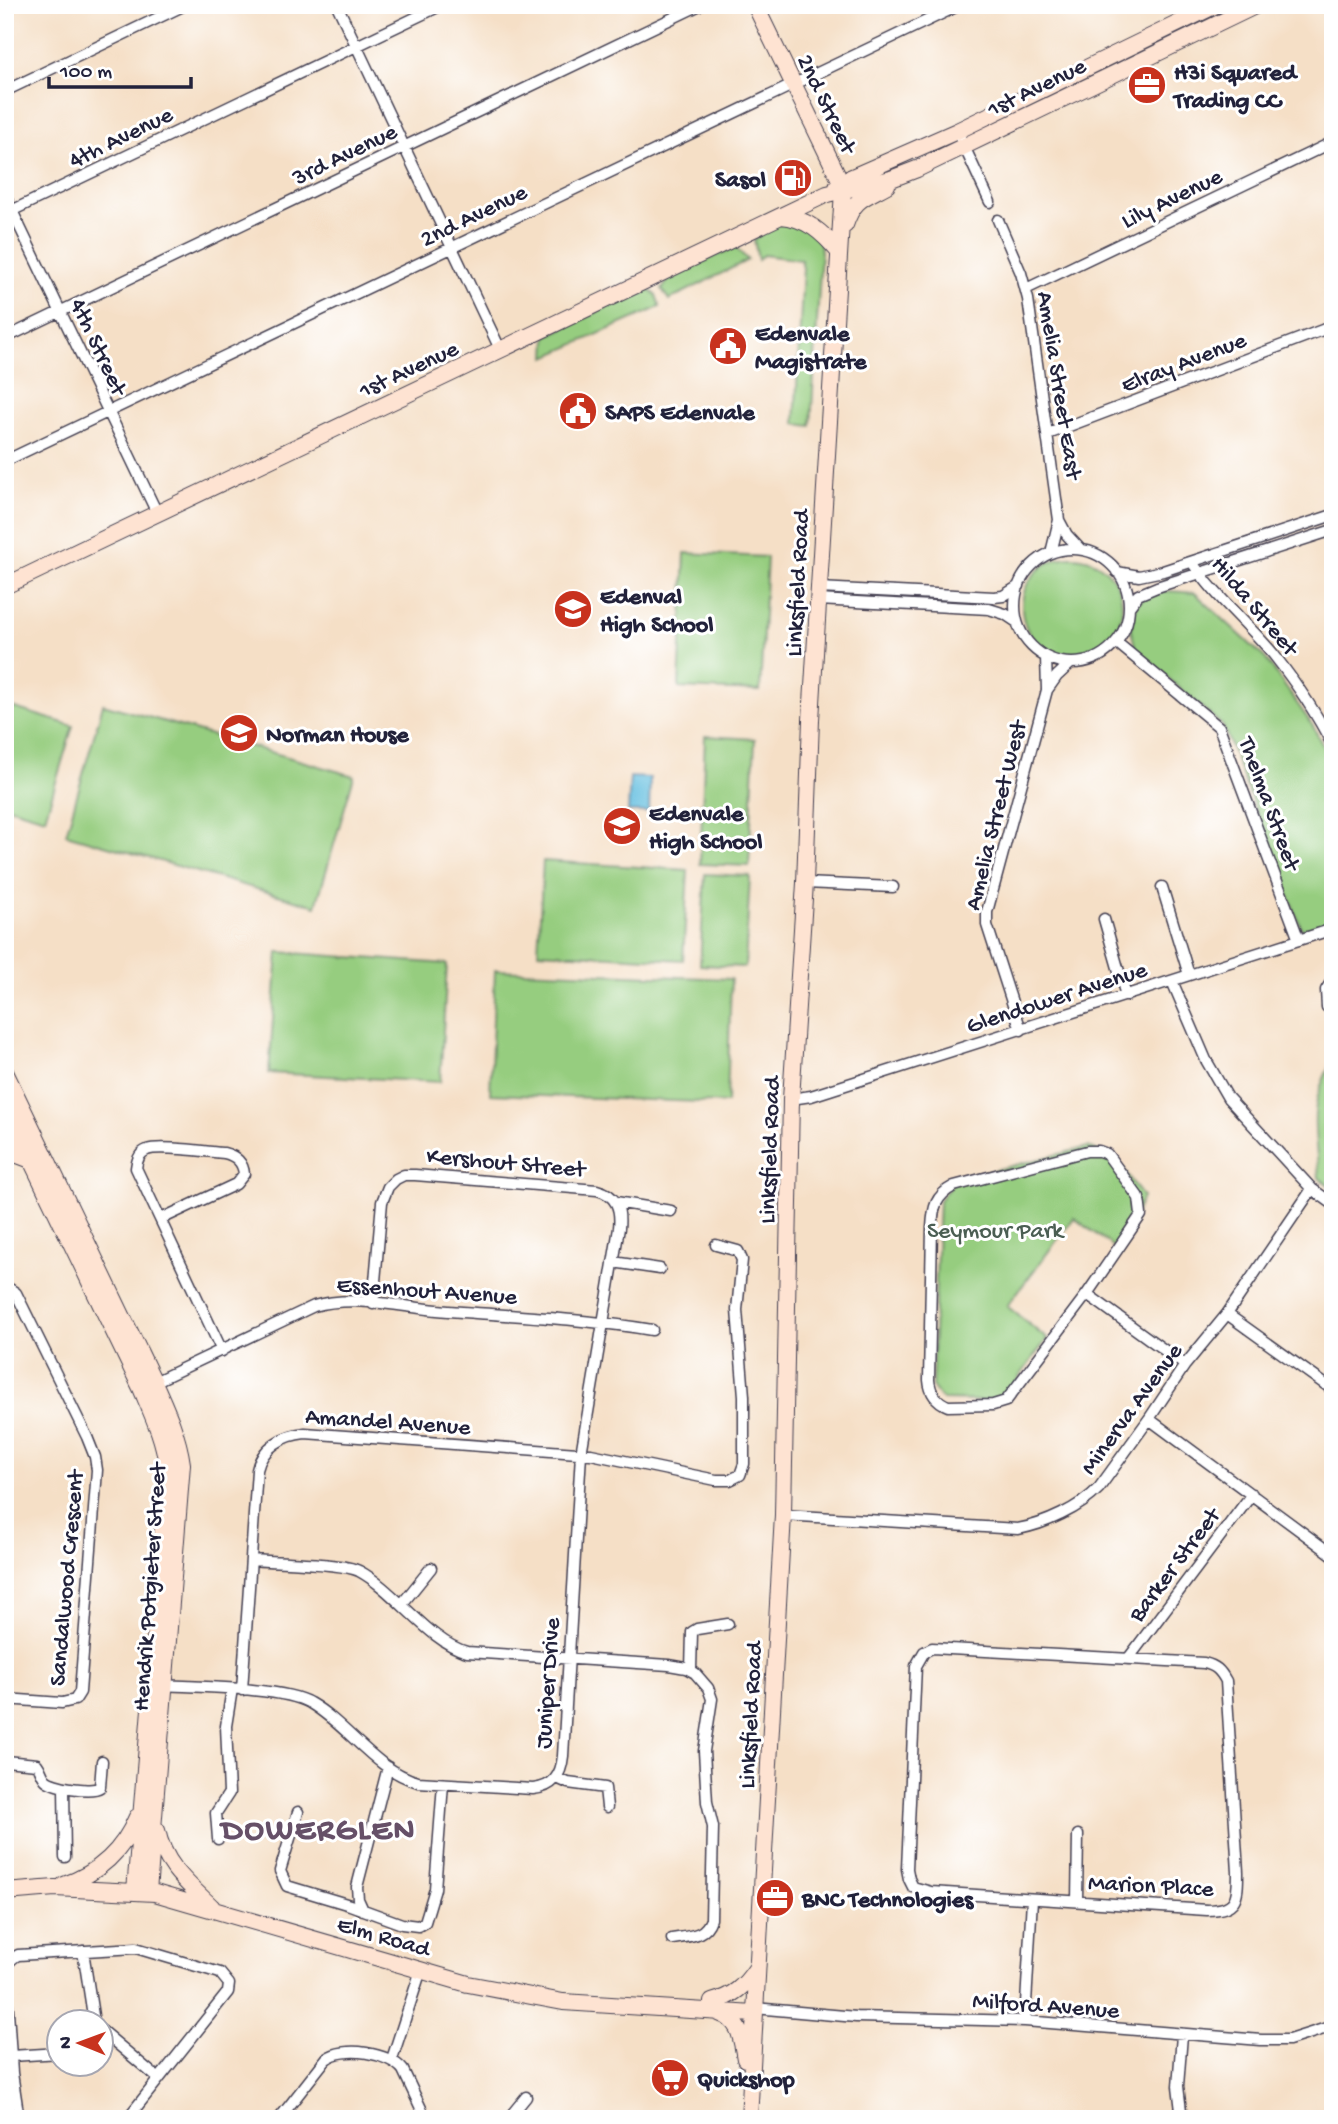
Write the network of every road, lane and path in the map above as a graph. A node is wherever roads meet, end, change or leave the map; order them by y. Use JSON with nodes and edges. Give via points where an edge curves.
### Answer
{"nodes":[{"id":1,"x":185,"y":5,"type":"edge"},
{"id":2,"x":337,"y":5,"type":"edge"},
{"id":3,"x":442,"y":5,"type":"edge"},
{"id":4,"x":700,"y":5,"type":"edge"},
{"id":5,"x":755,"y":5,"type":"edge"},
{"id":6,"x":960,"y":5,"type":"edge"},
{"id":7,"x":1216,"y":5,"type":"edge"},
{"id":8,"x":1257,"y":5,"type":"edge"},
{"id":9,"x":357,"y":46,"type":"junction"},
{"id":10,"x":1107,"y":68,"type":"junction"},
{"id":11,"x":793,"y":85,"type":"junction"},
{"id":12,"x":5,"y":91,"type":"edge"},
{"id":13,"x":961,"y":138,"type":"junction"},
{"id":14,"x":1333,"y":142,"type":"edge"},
{"id":15,"x":405,"y":147,"type":"junction"},
{"id":16,"x":904,"y":174,"type":"junction"},
{"id":17,"x":838,"y":188,"type":"junction"},
{"id":18,"x":5,"y":196,"type":"edge"},
{"id":19,"x":990,"y":202,"type":"dead end"},
{"id":20,"x":9,"y":213,"type":"edge"},
{"id":21,"x":780,"y":216,"type":"junction"},
{"id":22,"x":998,"y":220,"type":"dead end"},
{"id":23,"x":452,"y":247,"type":"junction"},
{"id":24,"x":839,"y":247,"type":"junction"},
{"id":25,"x":1026,"y":289,"type":"junction"},
{"id":26,"x":61,"y":312,"type":"junction"},
{"id":27,"x":1333,"y":326,"type":"edge"},
{"id":28,"x":5,"y":338,"type":"edge"},
{"id":29,"x":500,"y":349,"type":"junction"},
{"id":30,"x":108,"y":412,"type":"junction"},
{"id":31,"x":1048,"y":434,"type":"junction"},
{"id":32,"x":5,"y":461,"type":"edge"},
{"id":33,"x":157,"y":513,"type":"junction"},
{"id":34,"x":1328,"y":517,"type":"edge"},
{"id":35,"x":1059,"y":520,"type":"junction"},
{"id":36,"x":1330,"y":531,"type":"edge"},
{"id":37,"x":1080,"y":550,"type":"junction"},
{"id":38,"x":1051,"y":553,"type":"junction"},
{"id":39,"x":1192,"y":562,"type":"junction"},
{"id":40,"x":1117,"y":572,"type":"junction"},
{"id":41,"x":1199,"y":573,"type":"junction"},
{"id":42,"x":5,"y":586,"type":"edge"},
{"id":43,"x":1018,"y":586,"type":"junction"},
{"id":44,"x":920,"y":592,"type":"junction"},
{"id":45,"x":818,"y":594,"type":"junction"},
{"id":46,"x":920,"y":605,"type":"junction"},
{"id":47,"x":1129,"y":607,"type":"junction"},
{"id":48,"x":1017,"y":622,"type":"junction"},
{"id":49,"x":1116,"y":642,"type":"junction"},
{"id":50,"x":1046,"y":657,"type":"junction"},
{"id":51,"x":1071,"y":663,"type":"junction"},
{"id":52,"x":1047,"y":690,"type":"junction"},
{"id":53,"x":1333,"y":719,"type":"edge"},
{"id":54,"x":1321,"y":722,"type":"junction"},
{"id":55,"x":1333,"y":746,"type":"edge"},
{"id":56,"x":805,"y":883,"type":"junction"},
{"id":57,"x":893,"y":887,"type":"dead end"},
{"id":58,"x":1162,"y":887,"type":"dead end"},
{"id":59,"x":1104,"y":919,"type":"dead end"},
{"id":60,"x":1333,"y":929,"type":"edge"},
{"id":61,"x":1299,"y":940,"type":"junction"},
{"id":62,"x":1189,"y":975,"type":"junction"},
{"id":63,"x":1333,"y":979,"type":"edge"},
{"id":64,"x":1172,"y":981,"type":"junction"},
{"id":65,"x":1126,"y":996,"type":"junction"},
{"id":66,"x":1327,"y":1007,"type":"dead end"},
{"id":67,"x":1021,"y":1030,"type":"junction"},
{"id":68,"x":5,"y":1072,"type":"edge"},
{"id":69,"x":791,"y":1099,"type":"junction"},
{"id":70,"x":8,"y":1112,"type":"edge"},
{"id":71,"x":14,"y":1141,"type":"edge"},
{"id":72,"x":1312,"y":1189,"type":"junction"},
{"id":73,"x":616,"y":1202,"type":"junction"},
{"id":74,"x":1333,"y":1204,"type":"edge"},
{"id":75,"x":671,"y":1211,"type":"dead end"},
{"id":76,"x":161,"y":1219,"type":"junction"},
{"id":77,"x":716,"y":1245,"type":"dead end"},
{"id":78,"x":613,"y":1262,"type":"junction"},
{"id":79,"x":660,"y":1269,"type":"dead end"},
{"id":80,"x":5,"y":1286,"type":"edge"},
{"id":81,"x":1087,"y":1294,"type":"junction"},
{"id":82,"x":373,"y":1304,"type":"junction"},
{"id":83,"x":1227,"y":1314,"type":"junction"},
{"id":84,"x":602,"y":1322,"type":"junction"},
{"id":85,"x":652,"y":1330,"type":"dead end"},
{"id":86,"x":222,"y":1350,"type":"junction"},
{"id":87,"x":1185,"y":1366,"type":"junction"},
{"id":88,"x":148,"y":1385,"type":"junction"},
{"id":89,"x":1333,"y":1390,"type":"edge"},
{"id":90,"x":1149,"y":1419,"type":"junction"},
{"id":91,"x":581,"y":1454,"type":"junction"},
{"id":92,"x":1252,"y":1494,"type":"junction"},
{"id":93,"x":783,"y":1515,"type":"junction"},
{"id":94,"x":1333,"y":1555,"type":"edge"},
{"id":95,"x":251,"y":1560,"type":"junction"},
{"id":96,"x":431,"y":1568,"type":"dead end"},
{"id":97,"x":402,"y":1604,"type":"junction"},
{"id":98,"x":728,"y":1624,"type":"dead end"},
{"id":99,"x":569,"y":1659,"type":"junction"},
{"id":100,"x":1128,"y":1659,"type":"junction"},
{"id":101,"x":691,"y":1670,"type":"junction"},
{"id":102,"x":159,"y":1685,"type":"junction"},
{"id":103,"x":237,"y":1690,"type":"junction"},
{"id":104,"x":5,"y":1699,"type":"edge"},
{"id":105,"x":5,"y":1761,"type":"edge"},
{"id":106,"x":102,"y":1761,"type":"dead end"},
{"id":107,"x":388,"y":1767,"type":"junction"},
{"id":108,"x":557,"y":1778,"type":"junction"},
{"id":109,"x":443,"y":1784,"type":"junction"},
{"id":110,"x":64,"y":1787,"type":"junction"},
{"id":111,"x":148,"y":1806,"type":"junction"},
{"id":112,"x":607,"y":1807,"type":"dead end"},
{"id":113,"x":298,"y":1812,"type":"dead end"},
{"id":114,"x":1078,"y":1835,"type":"dead end"},
{"id":115,"x":218,"y":1839,"type":"dead end"},
{"id":116,"x":65,"y":1857,"type":"dead end"},
{"id":117,"x":357,"y":1887,"type":"junction"},
{"id":118,"x":55,"y":1888,"type":"junction"},
{"id":119,"x":141,"y":1891,"type":"junction"},
{"id":120,"x":5,"y":1892,"type":"edge"},
{"id":121,"x":1032,"y":1899,"type":"junction"},
{"id":122,"x":339,"y":1901,"type":"junction"},
{"id":123,"x":1077,"y":1901,"type":"junction"},
{"id":124,"x":214,"y":1909,"type":"junction"},
{"id":125,"x":363,"y":1910,"type":"junction"},
{"id":126,"x":672,"y":1939,"type":"dead end"},
{"id":127,"x":83,"y":1951,"type":"junction"},
{"id":128,"x":757,"y":1968,"type":"junction"},
{"id":129,"x":421,"y":1970,"type":"junction"},
{"id":130,"x":710,"y":2006,"type":"junction"},
{"id":131,"x":92,"y":2008,"type":"edge"},
{"id":132,"x":754,"y":2008,"type":"junction"},
{"id":133,"x":1025,"y":2021,"type":"junction"},
{"id":134,"x":1333,"y":2026,"type":"edge"},
{"id":135,"x":1182,"y":2035,"type":"junction"},
{"id":136,"x":116,"y":2043,"type":"edge"},
{"id":137,"x":46,"y":2054,"type":"edge"},
{"id":138,"x":11,"y":2056,"type":"junction"},
{"id":139,"x":392,"y":2059,"type":"junction"},
{"id":140,"x":9,"y":2073,"type":"edge"},
{"id":141,"x":159,"y":2080,"type":"junction"},
{"id":142,"x":750,"y":2082,"type":"junction"},
{"id":143,"x":526,"y":2097,"type":"dead end"},
{"id":144,"x":19,"y":2119,"type":"edge"},
{"id":145,"x":127,"y":2119,"type":"edge"},
{"id":146,"x":279,"y":2119,"type":"edge"},
{"id":147,"x":426,"y":2119,"type":"edge"},
{"id":148,"x":508,"y":2119,"type":"edge"},
{"id":149,"x":750,"y":2119,"type":"edge"},
{"id":150,"x":1182,"y":2119,"type":"edge"}],
"edges":[{"from":1,"to":12,"type":"street"},
{"from":2,"to":9,"type":"street"},
{"from":3,"to":9,"type":"street","name":"4th Avenue"},
{"from":4,"to":15,"type":"street","name":"3rd Avenue"},
{"from":5,"to":11,"type":"main road","name":"2nd Street"},
{"from":6,"to":11,"type":"street","name":"2nd Avenue"},
{"from":7,"to":10,"type":"main road","name":"1st Avenue"},
{"from":8,"to":10,"type":"main road","name":"1st Avenue"},
{"from":9,"to":15,"type":"street"},
{"from":9,"to":20,"type":"street","name":"4th Avenue"},
{"from":10,"to":13,"type":"main road","name":"1st Avenue"},
{"from":11,"to":17,"type":"main road","name":"2nd Street"},
{"from":11,"to":23,"type":"street","name":"2nd Avenue"},
{"from":13,"to":16,"type":"main road","name":"1st Avenue"},
{"from":13,"to":17,"type":"main road","name":"1st Avenue"},
{"from":13,"to":19,"type":"street"},
{"from":14,"to":25,"type":"street","name":"Lily Avenue"},
{"from":15,"to":23,"type":"street"},
{"from":15,"to":26,"type":"street","name":"3rd Avenue"},
{"from":16,"to":17,"type":"main road","name":"1st Avenue"},
{"from":16,"to":24,"type":"main road","via":[[853,206]]},
{"from":17,"to":21,"type":"main road","name":"1st Avenue"},
{"from":17,"to":24,"type":"main road","name":"Linksfield Road"},
{"from":18,"to":20,"type":"street","name":"4th Street"},
{"from":20,"to":26,"type":"street","name":"4th Street"},
{"from":21,"to":24,"type":"main road","via":[[809,223]]},
{"from":21,"to":29,"type":"main road","name":"1st Avenue"},
{"from":22,"to":25,"type":"street","name":"Amelia Street East"},
{"from":23,"to":29,"type":"street"},
{"from":23,"to":30,"type":"street","name":"2nd Avenue"},
{"from":24,"to":45,"type":"main road","name":"Linksfield Road"},
{"from":25,"to":31,"type":"street","name":"Amelia Street East"},
{"from":26,"to":28,"type":"street","name":"3rd Avenue"},
{"from":26,"to":30,"type":"street","name":"4th Street"},
{"from":27,"to":31,"type":"street","name":"Elray Avenue"},
{"from":29,"to":33,"type":"main road","name":"1st Avenue"},
{"from":30,"to":32,"type":"street","name":"2nd Avenue"},
{"from":30,"to":33,"type":"street","name":"4th Street"},
{"from":31,"to":35,"type":"street","name":"Amelia Street East"},
{"from":33,"to":42,"type":"main road","name":"1st Avenue"},
{"from":34,"to":36,"type":"street"},
{"from":34,"to":39,"type":"street"},
{"from":35,"to":37,"type":"street","name":"Amelia Street East"},
{"from":35,"to":38,"type":"street","name":"Amelia Street East"},
{"from":36,"to":41,"type":"street"},
{"from":37,"to":38,"type":"street"},
{"from":37,"to":40,"type":"street","via":[[1097,555]]},
{"from":38,"to":43,"type":"street","via":[[1036,562]]},
{"from":39,"to":40,"type":"street","via":[[1146,575]]},
{"from":39,"to":41,"type":"street","name":"Hilda Street"},
{"from":40,"to":47,"type":"street"},
{"from":41,"to":47,"type":"street","via":[[1142,593]]},
{"from":41,"to":54,"type":"street","name":"Hilda Street","via":[[1273,654]]},
{"from":43,"to":44,"type":"street","via":[[994,597]]},
{"from":43,"to":48,"type":"street"},
{"from":44,"to":45,"type":"street"},
{"from":44,"to":46,"type":"street"},
{"from":45,"to":46,"type":"street"},
{"from":45,"to":56,"type":"main road","name":"Linksfield Road"},
{"from":46,"to":48,"type":"street","via":[[993,610]]},
{"from":47,"to":49,"type":"street"},
{"from":48,"to":50,"type":"street","via":[[1028,643]]},
{"from":49,"to":51,"type":"street","via":[[1105,653]]},
{"from":49,"to":61,"type":"street","name":"Thelma Street","via":[[1219,727]]},
{"from":50,"to":51,"type":"street"},
{"from":50,"to":52,"type":"street","name":"Amelia Street West"},
{"from":51,"to":52,"type":"street","name":"Amelia Street West"},
{"from":52,"to":67,"type":"street","name":"Amelia Street West","via":[[987,912],[987,925]]},
{"from":53,"to":54,"type":"street"},
{"from":54,"to":55,"type":"street","name":"Hilda Street"},
{"from":56,"to":57,"type":"street"},
{"from":56,"to":69,"type":"main road","name":"Linksfield Road"},
{"from":58,"to":62,"type":"street"},
{"from":59,"to":65,"type":"street"},
{"from":60,"to":61,"type":"street","name":"Glendower Avenue"},
{"from":61,"to":62,"type":"street","name":"Glendower Avenue"},
{"from":62,"to":64,"type":"street","name":"Glendower Avenue"},
{"from":63,"to":66,"type":"street","via":[[1326,990]]},
{"from":64,"to":65,"type":"street","name":"Glendower Avenue"},
{"from":64,"to":72,"type":"street","via":[[1228,1098]]},
{"from":65,"to":67,"type":"street","name":"Glendower Avenue"},
{"from":67,"to":69,"type":"street","name":"Glendower Avenue"},
{"from":68,"to":71,"type":"main road","name":"Hendrik Potgieter Street"},
{"from":69,"to":93,"type":"main road","name":"Linksfield Road"},
{"from":70,"to":71,"type":"main road","name":"Hendrik Potgieter Street"},
{"from":71,"to":88,"type":"main road","name":"Hendrik Potgieter Street"},
{"from":71,"to":88,"type":"main road","name":"Hendrik Potgieter Street","via":[[31,1160]]},
{"from":72,"to":74,"type":"street"},
{"from":72,"to":83,"type":"street","name":"Minerva Avenue"},
{"from":73,"to":75,"type":"street"},
{"from":73,"to":78,"type":"street","via":[[620,1220]]},
{"from":73,"to":82,"type":"street","name":"Kershout Street","via":[[597,1190],[404,1175],[388,1187],[382,1202]]},
{"from":76,"to":76,"type":"street","via":[[236,1184],[244,1174],[241,1162],[224,1153],[143,1152],[136,1168]]},
{"from":76,"to":86,"type":"street"},
{"from":77,"to":91,"type":"street","name":"Amandel Avenue","via":[[738,1251],[742,1260],[737,1310],[744,1396],[743,1471],[736,1478],[722,1480]]},
{"from":78,"to":79,"type":"street"},
{"from":78,"to":84,"type":"street"},
{"from":80,"to":104,"type":"street","name":"Sandalwood Crescent","via":[[16,1293],[87,1437],[97,1470],[80,1692],[75,1700],[62,1703]]},
{"from":81,"to":81,"type":"street","via":[[1141,1215],[1139,1198],[1107,1154],[1087,1151],[944,1192],[933,1208],[929,1380],[933,1395],[948,1406],[1006,1401]]},
{"from":81,"to":87,"type":"street"},
{"from":82,"to":84,"type":"street","name":"Essenhout Avenue"},
{"from":82,"to":86,"type":"street","name":"Essenhout Avenue","via":[[314,1306]]},
{"from":83,"to":87,"type":"street","name":"Minerva Avenue"},
{"from":83,"to":89,"type":"street"},
{"from":84,"to":85,"type":"street","name":"Essenhout Avenue"},
{"from":84,"to":91,"type":"street","name":"Juniper Drive"},
{"from":86,"to":88,"type":"street","name":"Essenhout Avenue"},
{"from":87,"to":90,"type":"street","name":"Minerva Avenue"},
{"from":88,"to":102,"type":"main road","name":"Hendrik Potgieter Street","via":[[175,1431],[182,1464]]},
{"from":90,"to":92,"type":"street"},
{"from":90,"to":93,"type":"street","name":"Minerva Avenue","via":[[1093,1493],[1034,1526],[1018,1529]]},
{"from":91,"to":95,"type":"street","name":"Amandel Avenue","via":[[289,1435],[258,1464]]},
{"from":91,"to":99,"type":"street","name":"Juniper Drive"},
{"from":92,"to":94,"type":"street"},
{"from":92,"to":100,"type":"street","name":"Barker Street"},
{"from":93,"to":128,"type":"main road","name":"Linksfield Road"},
{"from":95,"to":97,"type":"street","via":[[356,1569]]},
{"from":95,"to":103,"type":"street","name":"Amandel Avenue"},
{"from":96,"to":97,"type":"street"},
{"from":97,"to":99,"type":"street","via":[[459,1650]]},
{"from":98,"to":101,"type":"street","via":[[692,1632]]},
{"from":99,"to":101,"type":"street"},
{"from":99,"to":108,"type":"street","name":"Juniper Drive","via":[[562,1767]]},
{"from":100,"to":121,"type":"street","name":"Marion Place","via":[[938,1648],[928,1649],[916,1666],[909,1880],[919,1890]]},
{"from":100,"to":123,"type":"street","name":"Marion Place","via":[[1204,1663],[1215,1666],[1226,1681],[1238,1889],[1235,1899],[1221,1910]]},
{"from":101,"to":126,"type":"street","via":[[712,1699],[704,1751],[713,1827],[710,1919],[701,1933]]},
{"from":102,"to":103,"type":"street","name":"Juniper Drive"},
{"from":102,"to":111,"type":"main road","name":"Hendrik Potgieter Street"},
{"from":103,"to":107,"type":"street","name":"Juniper Drive","via":[[291,1696],[312,1704]]},
{"from":103,"to":115,"type":"street","name":"Amandel Avenue","via":[[226,1726],[230,1787],[228,1798],[216,1812]]},
{"from":105,"to":110,"type":"street","via":[[37,1764],[47,1781]]},
{"from":106,"to":110,"type":"street","via":[[99,1789]]},
{"from":107,"to":109,"type":"street","name":"Juniper Drive","via":[[410,1780]]},
{"from":107,"to":117,"type":"street"},
{"from":108,"to":109,"type":"street","name":"Juniper Drive","via":[[533,1789]]},
{"from":108,"to":112,"type":"street","via":[[605,1788]]},
{"from":109,"to":125,"type":"street","via":[[435,1889],[425,1922],[411,1926]]},
{"from":110,"to":116,"type":"street"},
{"from":111,"to":118,"type":"main road","via":[[109,1860]]},
{"from":111,"to":119,"type":"main road","name":"Hendrik Potgieter Street"},
{"from":111,"to":124,"type":"main road","via":[[169,1863]]},
{"from":113,"to":122,"type":"street","via":[[280,1871],[284,1883]]},
{"from":114,"to":123,"type":"street"},
{"from":117,"to":122,"type":"street"},
{"from":117,"to":125,"type":"street"},
{"from":118,"to":119,"type":"main road","name":"Elm Road"},
{"from":118,"to":120,"type":"main road","name":"Elm Road"},
{"from":119,"to":124,"type":"main road","name":"Elm Road"},
{"from":121,"to":123,"type":"street","name":"Marion Place"},
{"from":121,"to":133,"type":"street"},
{"from":122,"to":125,"type":"street"},
{"from":124,"to":129,"type":"main road","name":"Elm Road"},
{"from":127,"to":131,"type":"street"},
{"from":127,"to":138,"type":"street","via":[[18,1955],[7,1962]]},
{"from":127,"to":141,"type":"street","via":[[136,1948],[219,1973],[229,1984],[228,1992]]},
{"from":128,"to":130,"type":"main road","via":[[742,1988]]},
{"from":128,"to":132,"type":"main road","name":"Linksfield Road"},
{"from":129,"to":130,"type":"main road","name":"Elm Road","via":[[533,1996],[554,1992]]},
{"from":129,"to":139,"type":"street"},
{"from":130,"to":132,"type":"main road","name":"Elm Road"},
{"from":130,"to":142,"type":"main road","via":[[739,2027]]},
{"from":132,"to":133,"type":"street","name":"Milford Avenue","via":[[856,2017]]},
{"from":132,"to":142,"type":"main road","name":"Linksfield Road"},
{"from":133,"to":135,"type":"street","name":"Milford Avenue"},
{"from":134,"to":135,"type":"street","name":"Milford Avenue","via":[[1289,2040]]},
{"from":135,"to":150,"type":"street","via":[[1178,2086]]},
{"from":136,"to":141,"type":"street"},
{"from":137,"to":138,"type":"street"},
{"from":138,"to":140,"type":"street"},
{"from":139,"to":146,"type":"street","via":[[350,2051],[331,2055]]},
{"from":139,"to":147,"type":"street","via":[[403,2070]]},
{"from":140,"to":144,"type":"street"},
{"from":141,"to":145,"type":"street"},
{"from":142,"to":149,"type":"main road","name":"Linksfield Road"},
{"from":143,"to":148,"type":"street"}]}
